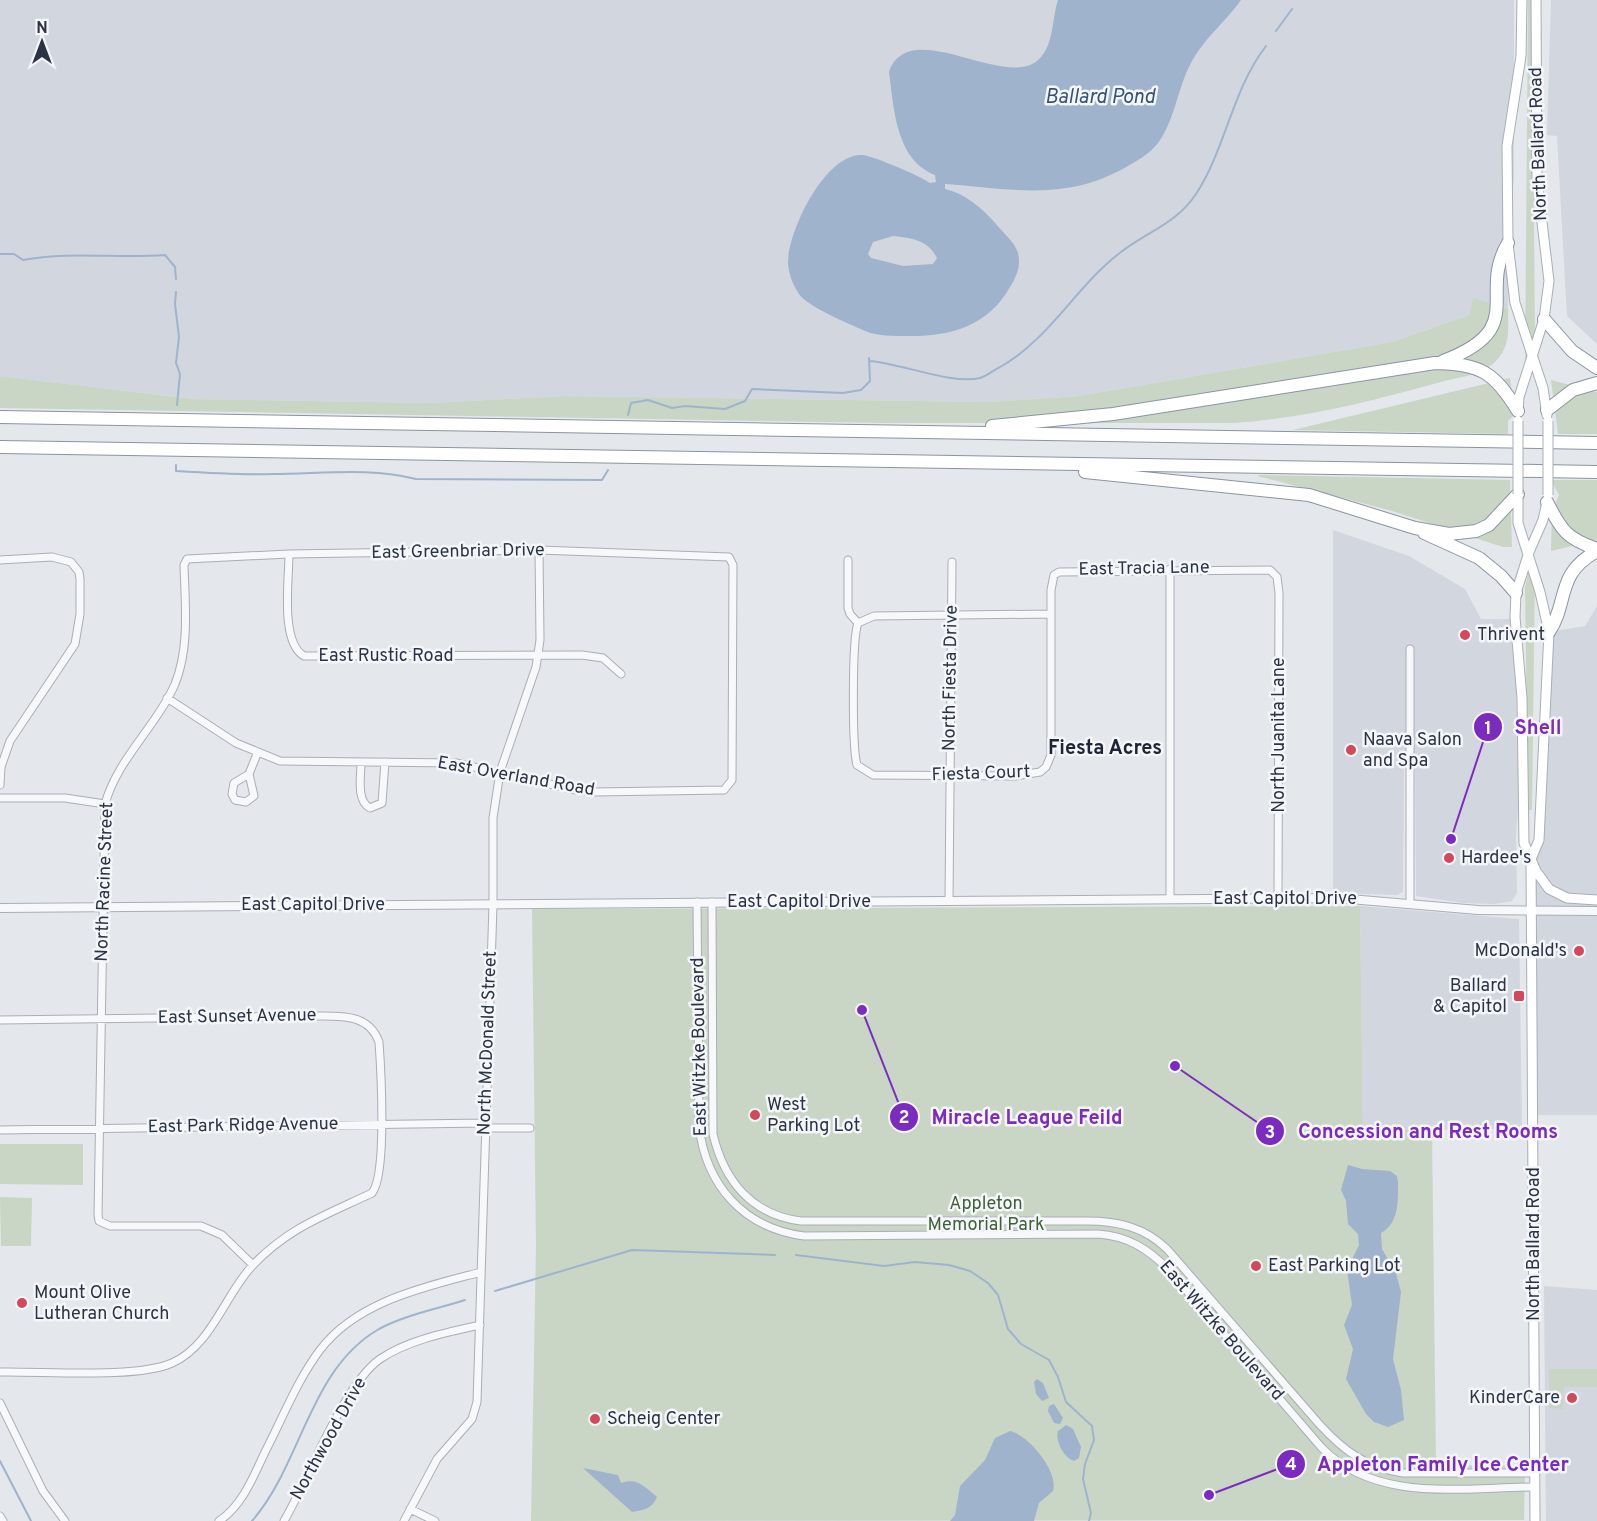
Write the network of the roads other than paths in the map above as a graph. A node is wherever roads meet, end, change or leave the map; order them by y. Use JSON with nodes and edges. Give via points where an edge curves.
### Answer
{"nodes":[{"id":1,"x":1522,"y":0,"type":"edge"},
{"id":2,"x":1536,"y":0,"type":"edge"},
{"id":3,"x":1508,"y":243,"type":"junction"},
{"id":4,"x":1544,"y":319,"type":"junction"},
{"id":5,"x":1533,"y":358,"type":"junction"},
{"id":6,"x":1436,"y":363,"type":"junction"},
{"id":7,"x":1597,"y":368,"type":"edge"},
{"id":8,"x":1597,"y":383,"type":"edge"},
{"id":9,"x":1547,"y":415,"type":"junction"},
{"id":10,"x":1518,"y":416,"type":"junction"},
{"id":11,"x":0,"y":417,"type":"edge"},
{"id":12,"x":920,"y":432,"type":"junction"},
{"id":13,"x":1597,"y":443,"type":"edge"},
{"id":14,"x":0,"y":447,"type":"edge"},
{"id":15,"x":1016,"y":464,"type":"junction"},
{"id":16,"x":1597,"y":472,"type":"edge"},
{"id":17,"x":1518,"y":494,"type":"junction"},
{"id":18,"x":1547,"y":499,"type":"junction"},
{"id":19,"x":1415,"y":528,"type":"junction"},
{"id":20,"x":539,"y":550,"type":"junction"},
{"id":21,"x":1597,"y":550,"type":"edge"},
{"id":22,"x":1528,"y":552,"type":"junction"},
{"id":23,"x":289,"y":554,"type":"junction"},
{"id":24,"x":188,"y":559,"type":"joint"},
{"id":25,"x":0,"y":560,"type":"edge"},
{"id":26,"x":848,"y":560,"type":"dead end"},
{"id":27,"x":952,"y":562,"type":"dead end"},
{"id":28,"x":1170,"y":569,"type":"junction"},
{"id":29,"x":1274,"y":573,"type":"joint"},
{"id":30,"x":1516,"y":593,"type":"junction"},
{"id":31,"x":953,"y":615,"type":"junction"},
{"id":32,"x":1051,"y":615,"type":"junction"},
{"id":33,"x":858,"y":623,"type":"junction"},
{"id":34,"x":1549,"y":633,"type":"junction"},
{"id":35,"x":1410,"y":649,"type":"dead end"},
{"id":36,"x":538,"y":655,"type":"junction"},
{"id":37,"x":621,"y":674,"type":"dead end"},
{"id":38,"x":167,"y":698,"type":"junction"},
{"id":39,"x":257,"y":754,"type":"junction"},
{"id":40,"x":385,"y":762,"type":"junction"},
{"id":41,"x":361,"y":763,"type":"junction"},
{"id":42,"x":500,"y":772,"type":"junction"},
{"id":43,"x":249,"y":774,"type":"dead end"},
{"id":44,"x":950,"y":776,"type":"junction"},
{"id":45,"x":732,"y":780,"type":"joint"},
{"id":46,"x":0,"y":785,"type":"edge"},
{"id":47,"x":0,"y":798,"type":"edge"},
{"id":48,"x":105,"y":804,"type":"junction"},
{"id":49,"x":1531,"y":859,"type":"junction"},
{"id":50,"x":1278,"y":898,"type":"junction"},
{"id":51,"x":1170,"y":899,"type":"junction"},
{"id":52,"x":1597,"y":900,"type":"edge"},
{"id":53,"x":949,"y":901,"type":"junction"},
{"id":54,"x":697,"y":902,"type":"junction"},
{"id":55,"x":712,"y":902,"type":"junction"},
{"id":56,"x":1410,"y":904,"type":"junction"},
{"id":57,"x":493,"y":905,"type":"junction"},
{"id":58,"x":103,"y":906,"type":"junction"},
{"id":59,"x":0,"y":908,"type":"edge"},
{"id":60,"x":1531,"y":910,"type":"junction"},
{"id":61,"x":1597,"y":911,"type":"edge"},
{"id":62,"x":101,"y":1019,"type":"junction"},
{"id":63,"x":0,"y":1020,"type":"edge"},
{"id":64,"x":381,"y":1125,"type":"junction"},
{"id":65,"x":485,"y":1126,"type":"junction"},
{"id":66,"x":99,"y":1128,"type":"junction"},
{"id":67,"x":531,"y":1128,"type":"dead end"},
{"id":68,"x":0,"y":1130,"type":"edge"},
{"id":69,"x":253,"y":1265,"type":"junction"},
{"id":70,"x":481,"y":1272,"type":"junction"},
{"id":71,"x":480,"y":1325,"type":"junction"},
{"id":72,"x":0,"y":1372,"type":"edge"},
{"id":73,"x":0,"y":1404,"type":"edge"},
{"id":74,"x":1535,"y":1473,"type":"junction"},
{"id":75,"x":1535,"y":1487,"type":"junction"},
{"id":76,"x":410,"y":1509,"type":"junction"},
{"id":77,"x":0,"y":1516,"type":"edge"},
{"id":78,"x":3,"y":1521,"type":"edge"},
{"id":79,"x":65,"y":1521,"type":"edge"},
{"id":80,"x":219,"y":1521,"type":"edge"},
{"id":81,"x":284,"y":1521,"type":"edge"},
{"id":82,"x":404,"y":1521,"type":"edge"},
{"id":83,"x":435,"y":1521,"type":"edge"},
{"id":84,"x":1535,"y":1521,"type":"edge"}],
"edges":[{"from":1,"to":3,"type":"main road","name":"North Ballard Road","via":[[1521,56],[1507,146]]},
{"from":2,"to":4,"type":"main road","name":"North Ballard Road","via":[[1537,180],[1549,281]]},
{"from":3,"to":5,"type":"main road","name":"North Ballard Road","via":[[1515,303]]},
{"from":3,"to":6,"type":"highway","via":[[1499,257],[1498,307],[1491,328],[1469,350]]},
{"from":4,"to":5,"type":"main road","name":"North Ballard Road"},
{"from":4,"to":7,"type":"highway","via":[[1572,351]]},
{"from":5,"to":9,"type":"main road","name":"North Ballard Road"},
{"from":5,"to":10,"type":"main road","name":"North Ballard Road","via":[[1519,397]]},
{"from":6,"to":10,"type":"highway","via":[[1467,365],[1485,371],[1503,388]]},
{"from":6,"to":12,"type":"highway","via":[[1113,414],[1017,425],[946,426]]},
{"from":8,"to":9,"type":"highway","via":[[1574,390]]},
{"from":9,"to":18,"type":"main road","name":"North Ballard Road","bridge":true},
{"from":10,"to":17,"type":"main road","name":"North Ballard Road","bridge":true},
{"from":11,"to":12,"type":"highway"},
{"from":12,"to":13,"type":"highway"},
{"from":14,"to":15,"type":"highway"},
{"from":15,"to":16,"type":"highway"},
{"from":15,"to":19,"type":"highway","via":[[1302,494]]},
{"from":17,"to":19,"type":"highway","via":[[1496,519],[1476,531],[1449,534]]},
{"from":17,"to":22,"type":"main road","name":"North Ballard Road","via":[[1518,523]]},
{"from":18,"to":21,"type":"highway","via":[[1563,532]]},
{"from":18,"to":22,"type":"main road","name":"North Ballard Road","via":[[1543,520]]},
{"from":19,"to":30,"type":"highway","via":[[1479,558]]},
{"from":20,"to":23,"type":"street","name":"East Greenbriar Drive"},
{"from":20,"to":36,"type":"street","name":"North McDonald Street"},
{"from":20,"to":45,"type":"street","name":"East Greenbriar Drive","via":[[729,557],[734,575]]},
{"from":21,"to":34,"type":"highway","via":[[1578,564],[1567,582],[1558,619]]},
{"from":22,"to":30,"type":"main road","name":"North Ballard Road"},
{"from":22,"to":34,"type":"main road","name":"North Ballard Road"},
{"from":23,"to":24,"type":"street","name":"East Greenbriar Drive"},
{"from":23,"to":36,"type":"street","name":"East Rustic Road","via":[[289,634],[293,646],[304,656]]},
{"from":24,"to":38,"type":"street","name":"North Racine Street","via":[[184,565],[183,657]]},
{"from":25,"to":46,"type":"street","via":[[39,556],[70,561],[79,572],[78,635],[10,741],[1,767]]},
{"from":26,"to":33,"type":"street","via":[[848,608]]},
{"from":27,"to":31,"type":"street","name":"North Fiesta Drive"},
{"from":28,"to":29,"type":"street","name":"East Tracia Lane","via":[[1255,568]]},
{"from":28,"to":32,"type":"street","name":"East Tracia Lane","via":[[1059,572],[1052,580]]},
{"from":28,"to":51,"type":"street"},
{"from":29,"to":50,"type":"street","name":"North Juanita Lane","via":[[1279,593]]},
{"from":30,"to":49,"type":"main road","name":"North Ballard Road","via":[[1524,843]]},
{"from":31,"to":32,"type":"street"},
{"from":31,"to":33,"type":"street","via":[[874,616]]},
{"from":31,"to":44,"type":"street","name":"North Fiesta Drive"},
{"from":32,"to":44,"type":"street","name":"Fiesta Court","via":[[1050,762],[1040,772],[1027,775]]},
{"from":33,"to":44,"type":"street","name":"Fiesta Court","via":[[854,658],[857,765],[873,775]]},
{"from":34,"to":49,"type":"main road","name":"North Ballard Road","via":[[1539,840]]},
{"from":35,"to":56,"type":"street"},
{"from":36,"to":37,"type":"street","via":[[603,658]]},
{"from":36,"to":42,"type":"street","name":"North McDonald Street","via":[[531,687]]},
{"from":38,"to":39,"type":"street","name":"East Overland Road"},
{"from":38,"to":48,"type":"street","name":"North Racine Street","via":[[117,772]]},
{"from":39,"to":41,"type":"street","name":"East Overland Road","via":[[289,762]]},
{"from":39,"to":43,"type":"street"},
{"from":40,"to":41,"type":"street","name":"East Overland Road"},
{"from":40,"to":41,"type":"street","via":[[382,803],[370,808],[362,797]]},
{"from":40,"to":42,"type":"street","name":"East Overland Road","via":[[446,762]]},
{"from":42,"to":45,"type":"street","name":"East Overland Road","via":[[596,792],[716,791],[728,788]]},
{"from":42,"to":57,"type":"street","name":"North McDonald Street","via":[[493,818]]},
{"from":44,"to":53,"type":"street","name":"North Fiesta Drive"},
{"from":47,"to":48,"type":"street","via":[[65,798]]},
{"from":48,"to":58,"type":"street","name":"North Racine Street"},
{"from":49,"to":52,"type":"main road","via":[[1549,889],[1567,898]]},
{"from":49,"to":60,"type":"main road","name":"North Ballard Road"},
{"from":50,"to":51,"type":"street","name":"East Capitol Drive"},
{"from":50,"to":56,"type":"street","name":"East Capitol Drive"},
{"from":51,"to":53,"type":"street","name":"East Capitol Drive"},
{"from":53,"to":55,"type":"street","name":"East Capitol Drive"},
{"from":54,"to":55,"type":"street","name":"East Capitol Drive"},
{"from":54,"to":57,"type":"street","name":"East Capitol Drive"},
{"from":54,"to":75,"type":"street","name":"East Witzke Boulevard","via":[[702,1148],[720,1189],[745,1214],[775,1230],[804,1236],[1119,1237],[1148,1250],[1169,1270],[1321,1447],[1349,1470],[1403,1487]]},
{"from":55,"to":74,"type":"street","name":"East Witzke Boulevard","via":[[713,1134],[729,1177],[759,1208],[801,1221],[1087,1221],[1126,1225],[1153,1236],[1167,1249],[1325,1431],[1357,1458],[1403,1473]]},
{"from":56,"to":60,"type":"street","name":"East Capitol Drive"},
{"from":57,"to":58,"type":"street","name":"East Capitol Drive"},
{"from":57,"to":65,"type":"street","name":"North McDonald Street"},
{"from":58,"to":59,"type":"street","name":"East Capitol Drive"},
{"from":58,"to":62,"type":"street","name":"North Racine Street"},
{"from":60,"to":61,"type":"street","name":"East Capitol Drive"},
{"from":60,"to":74,"type":"main road","name":"North Ballard Road"},
{"from":62,"to":63,"type":"street","name":"East Sunset Avenue"},
{"from":62,"to":64,"type":"street","name":"East Sunset Avenue","via":[[357,1018],[372,1028],[379,1042]]},
{"from":62,"to":66,"type":"street","name":"North Racine Street"},
{"from":64,"to":65,"type":"street","name":"East Park Ridge Avenue"},
{"from":64,"to":66,"type":"street","name":"East Park Ridge Avenue"},
{"from":64,"to":69,"type":"street","name":"East Sunset Avenue","via":[[381,1175],[372,1193],[310,1221]]},
{"from":65,"to":67,"type":"street","name":"East Park Ridge Avenue"},
{"from":65,"to":70,"type":"street","name":"North McDonald Street"},
{"from":66,"to":68,"type":"street","name":"East Park Ridge Avenue"},
{"from":66,"to":69,"type":"street","name":"North Racine Street","via":[[99,1221],[201,1226],[222,1235]]},
{"from":69,"to":72,"type":"street","name":"East Sunset Avenue","via":[[201,1341],[173,1363],[128,1371]]},
{"from":70,"to":71,"type":"street","name":"North McDonald Street"},
{"from":70,"to":80,"type":"street","via":[[390,1300],[360,1314],[337,1332],[319,1351],[302,1380],[241,1498]]},
{"from":71,"to":76,"type":"street","name":"North McDonald Street","via":[[476,1411],[437,1459]]},
{"from":71,"to":81,"type":"street","name":"Northwood Drive","via":[[408,1346],[369,1369],[347,1399]]},
{"from":73,"to":79,"type":"street","via":[[43,1491]]},
{"from":74,"to":75,"type":"main road","name":"North Ballard Road"},
{"from":75,"to":84,"type":"main road","name":"North Ballard Road"},
{"from":76,"to":82,"type":"street","name":"North McDonald Street"},
{"from":76,"to":83,"type":"street"},
{"from":77,"to":78,"type":"street"}]}
